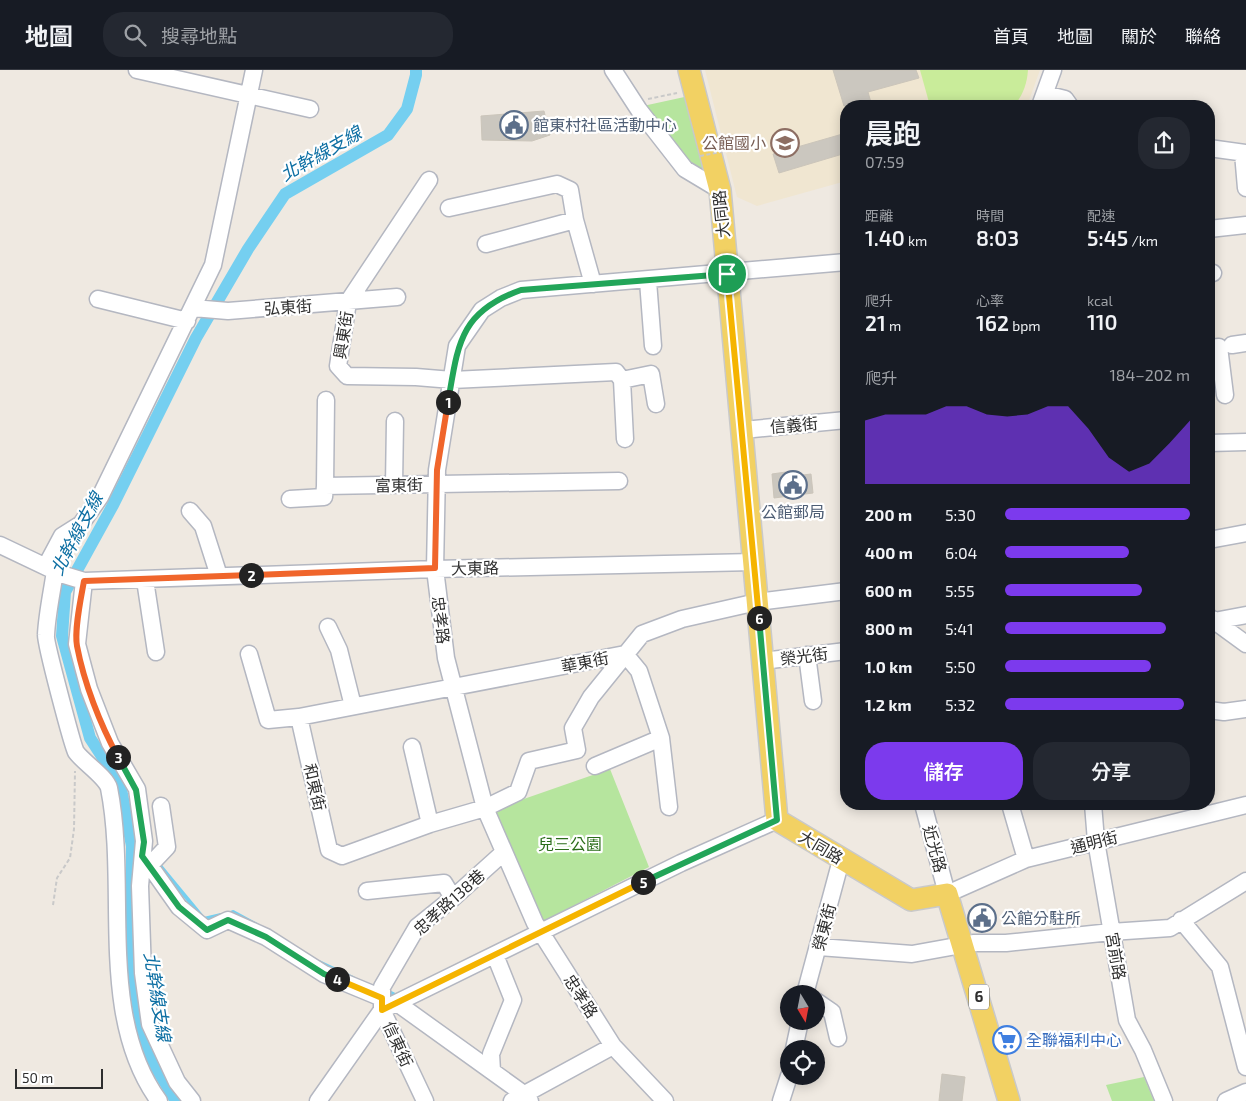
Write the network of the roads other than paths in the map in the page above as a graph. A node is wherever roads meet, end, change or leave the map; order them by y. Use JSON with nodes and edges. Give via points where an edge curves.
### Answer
{"nodes":[{"id":1,"x":137,"y":70,"type":"edge"},
{"id":2,"x":254,"y":70,"type":"edge"},
{"id":3,"x":613,"y":70,"type":"edge"},
{"id":4,"x":1053,"y":70,"type":"edge"},
{"id":5,"x":692,"y":80,"type":"edge"},
{"id":6,"x":248,"y":96,"type":"junction"},
{"id":7,"x":1042,"y":100,"type":"edge"},
{"id":8,"x":1066,"y":100,"type":"edge"},
{"id":9,"x":310,"y":109,"type":"dead end"},
{"id":10,"x":1215,"y":149,"type":"edge"},
{"id":11,"x":1245,"y":153,"type":"edge"},
{"id":12,"x":429,"y":180,"type":"dead end"},
{"id":13,"x":1246,"y":188,"type":"edge"},
{"id":14,"x":720,"y":190,"type":"junction"},
{"id":15,"x":449,"y":208,"type":"dead end"},
{"id":16,"x":576,"y":220,"type":"junction"},
{"id":17,"x":1246,"y":225,"type":"edge"},
{"id":18,"x":1215,"y":228,"type":"edge"},
{"id":19,"x":486,"y":244,"type":"dead end"},
{"id":20,"x":840,"y":263,"type":"edge"},
{"id":21,"x":727,"y":274,"type":"junction"},
{"id":22,"x":648,"y":280,"type":"junction"},
{"id":23,"x":593,"y":284,"type":"junction"},
{"id":24,"x":397,"y":297,"type":"dead end"},
{"id":25,"x":98,"y":299,"type":"dead end"},
{"id":26,"x":348,"y":302,"type":"junction"},
{"id":27,"x":190,"y":314,"type":"junction"},
{"id":28,"x":653,"y":346,"type":"dead end"},
{"id":29,"x":1215,"y":347,"type":"edge"},
{"id":30,"x":452,"y":380,"type":"junction"},
{"id":31,"x":622,"y":380,"type":"junction"},
{"id":32,"x":1225,"y":394,"type":"dead end"},
{"id":33,"x":326,"y":400,"type":"dead end"},
{"id":34,"x":656,"y":404,"type":"dead end"},
{"id":35,"x":840,"y":421,"type":"edge"},
{"id":36,"x":395,"y":422,"type":"dead end"},
{"id":37,"x":743,"y":430,"type":"junction"},
{"id":38,"x":625,"y":439,"type":"dead end"},
{"id":39,"x":1246,"y":442,"type":"edge"},
{"id":40,"x":1215,"y":443,"type":"edge"},
{"id":41,"x":619,"y":481,"type":"dead end"},
{"id":42,"x":437,"y":484,"type":"junction"},
{"id":43,"x":394,"y":485,"type":"junction"},
{"id":44,"x":325,"y":486,"type":"junction"},
{"id":45,"x":290,"y":499,"type":"dead end"},
{"id":46,"x":190,"y":511,"type":"dead end"},
{"id":47,"x":1246,"y":534,"type":"edge"},
{"id":48,"x":1215,"y":539,"type":"edge"},
{"id":49,"x":0,"y":545,"type":"edge"},
{"id":50,"x":754,"y":562,"type":"junction"},
{"id":51,"x":435,"y":568,"type":"junction"},
{"id":52,"x":50,"y":569,"type":"junction"},
{"id":53,"x":219,"y":576,"type":"junction"},
{"id":54,"x":145,"y":580,"type":"junction"},
{"id":55,"x":81,"y":581,"type":"junction"},
{"id":56,"x":840,"y":592,"type":"edge"},
{"id":57,"x":758,"y":602,"type":"junction"},
{"id":58,"x":1246,"y":615,"type":"edge"},
{"id":59,"x":1215,"y":619,"type":"edge"},
{"id":60,"x":1215,"y":622,"type":"edge"},
{"id":61,"x":328,"y":627,"type":"dead end"},
{"id":62,"x":1246,"y":644,"type":"edge"},
{"id":63,"x":156,"y":652,"type":"dead end"},
{"id":64,"x":840,"y":652,"type":"edge"},
{"id":65,"x":249,"y":654,"type":"dead end"},
{"id":66,"x":625,"y":654,"type":"junction"},
{"id":67,"x":807,"y":655,"type":"junction"},
{"id":68,"x":762,"y":661,"type":"junction"},
{"id":69,"x":454,"y":688,"type":"junction"},
{"id":70,"x":813,"y":701,"type":"dead end"},
{"id":71,"x":352,"y":706,"type":"junction"},
{"id":72,"x":1246,"y":709,"type":"edge"},
{"id":73,"x":1215,"y":711,"type":"edge"},
{"id":74,"x":299,"y":717,"type":"junction"},
{"id":75,"x":661,"y":738,"type":"junction"},
{"id":76,"x":412,"y":747,"type":"dead end"},
{"id":77,"x":595,"y":766,"type":"dead end"},
{"id":78,"x":1246,"y":805,"type":"edge"},
{"id":79,"x":161,"y":806,"type":"dead end"},
{"id":80,"x":669,"y":807,"type":"dead end"},
{"id":81,"x":485,"y":808,"type":"junction"},
{"id":82,"x":925,"y":810,"type":"edge"},
{"id":83,"x":1012,"y":810,"type":"edge"},
{"id":84,"x":1093,"y":810,"type":"edge"},
{"id":85,"x":777,"y":820,"type":"junction"},
{"id":86,"x":430,"y":824,"type":"junction"},
{"id":87,"x":1096,"y":841,"type":"junction"},
{"id":88,"x":503,"y":853,"type":"junction"},
{"id":89,"x":1026,"y":859,"type":"junction"},
{"id":90,"x":841,"y":860,"type":"junction"},
{"id":91,"x":146,"y":861,"type":"junction"},
{"id":92,"x":1246,"y":881,"type":"edge"},
{"id":93,"x":367,"y":891,"type":"dead end"},
{"id":94,"x":947,"y":894,"type":"junction"},
{"id":95,"x":453,"y":898,"type":"junction"},
{"id":96,"x":1181,"y":920,"type":"junction"},
{"id":97,"x":1112,"y":932,"type":"junction"},
{"id":98,"x":540,"y":933,"type":"junction"},
{"id":99,"x":964,"y":946,"type":"junction"},
{"id":100,"x":819,"y":947,"type":"junction"},
{"id":101,"x":495,"y":955,"type":"junction"},
{"id":102,"x":808,"y":985,"type":"edge"},
{"id":103,"x":387,"y":1004,"type":"junction"},
{"id":104,"x":825,"y":1007,"type":"edge"},
{"id":105,"x":838,"y":1038,"type":"dead end"},
{"id":106,"x":612,"y":1046,"type":"junction"},
{"id":107,"x":1246,"y":1066,"type":"edge"},
{"id":108,"x":492,"y":1071,"type":"junction"},
{"id":109,"x":786,"y":1085,"type":"edge"},
{"id":110,"x":1246,"y":1092,"type":"edge"},
{"id":111,"x":523,"y":1099,"type":"edge"},
{"id":112,"x":159,"y":1101,"type":"edge"},
{"id":113,"x":192,"y":1101,"type":"edge"},
{"id":114,"x":318,"y":1101,"type":"edge"},
{"id":115,"x":425,"y":1101,"type":"edge"},
{"id":116,"x":665,"y":1101,"type":"edge"},
{"id":117,"x":780,"y":1101,"type":"edge"},
{"id":118,"x":1009,"y":1101,"type":"edge"},
{"id":119,"x":1164,"y":1101,"type":"edge"},
{"id":120,"x":1226,"y":1101,"type":"edge"}],
"edges":[{"from":1,"to":6,"type":"street"},
{"from":2,"to":6,"type":"street"},
{"from":3,"to":14,"type":"street","via":[[633,102],[685,169]]},
{"from":4,"to":7,"type":"street"},
{"from":5,"to":14,"type":"main road","name":"大同路"},
{"from":6,"to":9,"type":"street"},
{"from":6,"to":27,"type":"street","via":[[213,265]]},
{"from":7,"to":8,"type":"street"},
{"from":10,"to":11,"type":"street"},
{"from":11,"to":13,"type":"street"},
{"from":12,"to":26,"type":"street","name":"興東街"},
{"from":14,"to":21,"type":"main road","name":"大同路"},
{"from":15,"to":16,"type":"street","via":[[557,184],[570,190]]},
{"from":16,"to":19,"type":"street"},
{"from":16,"to":23,"type":"street"},
{"from":17,"to":18,"type":"street"},
{"from":20,"to":21,"type":"street","name":"忠孝路"},
{"from":21,"to":22,"type":"street","name":"忠孝路"},
{"from":21,"to":37,"type":"main road","name":"大同路"},
{"from":22,"to":23,"type":"street","name":"忠孝路"},
{"from":22,"to":28,"type":"street"},
{"from":23,"to":30,"type":"street","name":"忠孝路","via":[[521,290],[482,310],[458,346]]},
{"from":24,"to":26,"type":"street","name":"弘東街"},
{"from":25,"to":27,"type":"street","name":"弘東街"},
{"from":26,"to":27,"type":"street","name":"弘東街"},
{"from":26,"to":30,"type":"street","name":"興東街","via":[[338,366],[347,376]]},
{"from":27,"to":52,"type":"street","via":[[100,497],[81,524],[62,536]]},
{"from":29,"to":32,"type":"street","via":[[1219,347]]},
{"from":30,"to":31,"type":"street","via":[[616,372]]},
{"from":30,"to":42,"type":"street","name":"忠孝路"},
{"from":31,"to":34,"type":"street","via":[[651,374]]},
{"from":31,"to":38,"type":"street"},
{"from":33,"to":44,"type":"street"},
{"from":35,"to":37,"type":"street","name":"信義街"},
{"from":36,"to":43,"type":"street"},
{"from":37,"to":50,"type":"main road","name":"大同路"},
{"from":39,"to":40,"type":"street"},
{"from":41,"to":42,"type":"street","name":"富東街"},
{"from":42,"to":43,"type":"street","name":"富東街"},
{"from":42,"to":51,"type":"street","name":"忠孝路"},
{"from":43,"to":44,"type":"street","name":"富東街"},
{"from":44,"to":45,"type":"street","via":[[324,497]]},
{"from":46,"to":53,"type":"street","via":[[203,526]]},
{"from":47,"to":48,"type":"street"},
{"from":49,"to":52,"type":"street"},
{"from":50,"to":51,"type":"street","name":"大東路"},
{"from":50,"to":57,"type":"main road","name":"大同路"},
{"from":51,"to":53,"type":"street","name":"大東路"},
{"from":51,"to":69,"type":"street","name":"忠孝路","via":[[446,658]]},
{"from":52,"to":55,"type":"street"},
{"from":52,"to":112,"type":"street","via":[[46,637],[75,751],[108,785],[116,843],[118,971],[130,1042],[146,1084]]},
{"from":53,"to":54,"type":"street","name":"大東路"},
{"from":54,"to":55,"type":"street","name":"大東路"},
{"from":54,"to":63,"type":"street"},
{"from":55,"to":91,"type":"street","via":[[77,644],[110,743],[136,790]]},
{"from":56,"to":57,"type":"street"},
{"from":57,"to":66,"type":"street","via":[[682,619],[642,634]]},
{"from":57,"to":68,"type":"main road","name":"大同路"},
{"from":58,"to":59,"type":"street"},
{"from":60,"to":62,"type":"street"},
{"from":61,"to":71,"type":"street","via":[[339,650]]},
{"from":64,"to":67,"type":"street","name":"榮光街"},
{"from":65,"to":74,"type":"street","via":[[268,720]]},
{"from":66,"to":69,"type":"street","name":"華東街"},
{"from":66,"to":75,"type":"street","name":"華東街","via":[[639,671]]},
{"from":66,"to":81,"type":"street","name":"和東街","via":[[591,697],[573,728],[577,750],[529,761],[518,792]]},
{"from":67,"to":68,"type":"street","name":"榮光街"},
{"from":67,"to":70,"type":"street"},
{"from":68,"to":85,"type":"main road","name":"大同路"},
{"from":69,"to":71,"type":"street"},
{"from":69,"to":81,"type":"street","name":"忠孝路"},
{"from":71,"to":74,"type":"street"},
{"from":72,"to":73,"type":"street"},
{"from":74,"to":86,"type":"street","name":"和東街","via":[[329,850],[342,856]]},
{"from":75,"to":77,"type":"street"},
{"from":75,"to":80,"type":"street","name":"華東街"},
{"from":76,"to":86,"type":"street"},
{"from":78,"to":87,"type":"street","name":"通明街"},
{"from":79,"to":91,"type":"street","via":[[167,847]]},
{"from":81,"to":86,"type":"street","name":"和東街"},
{"from":81,"to":88,"type":"street","name":"忠孝路"},
{"from":82,"to":94,"type":"street","name":"近光路"},
{"from":83,"to":89,"type":"street"},
{"from":84,"to":87,"type":"street","name":"宮前路"},
{"from":85,"to":90,"type":"main road","name":"大同路"},
{"from":85,"to":98,"type":"street","name":"信東街"},
{"from":87,"to":89,"type":"street","name":"通明街"},
{"from":87,"to":97,"type":"street","name":"宮前路"},
{"from":88,"to":95,"type":"street","name":"忠孝路138巷"},
{"from":88,"to":98,"type":"street","name":"忠孝路"},
{"from":89,"to":94,"type":"street","name":"通明街"},
{"from":90,"to":94,"type":"main road","name":"大同路","via":[[912,900]]},
{"from":90,"to":100,"type":"street","name":"榮東街"},
{"from":91,"to":103,"type":"street","via":[[179,907],[207,930],[228,920],[266,937],[324,974]]},
{"from":91,"to":113,"type":"street","via":[[140,886],[143,973],[150,1024],[177,1082]]},
{"from":92,"to":96,"type":"street"},
{"from":93,"to":95,"type":"street","via":[[444,883]]},
{"from":94,"to":99,"type":"main road","number":"6"},
{"from":95,"to":103,"type":"street","name":"忠孝路138巷","via":[[417,927],[382,987]]},
{"from":96,"to":97,"type":"street","via":[[1170,928]]},
{"from":96,"to":107,"type":"street","via":[[1220,967]]},
{"from":97,"to":99,"type":"street"},
{"from":97,"to":119,"type":"street","name":"宮前路","via":[[1127,1020]]},
{"from":98,"to":101,"type":"street","name":"信東街"},
{"from":98,"to":106,"type":"street","name":"忠孝路"},
{"from":99,"to":100,"type":"street","via":[[912,954]]},
{"from":99,"to":118,"type":"main road","number":"6"},
{"from":100,"to":102,"type":"street","name":"榮東街"},
{"from":101,"to":103,"type":"street","name":"信東街"},
{"from":101,"to":108,"type":"street","via":[[513,1000],[491,1054]]},
{"from":103,"to":108,"type":"street"},
{"from":103,"to":114,"type":"street"},
{"from":103,"to":115,"type":"street","name":"信東街"},
{"from":104,"to":105,"type":"street","via":[[832,1012]]},
{"from":106,"to":111,"type":"street"},
{"from":106,"to":116,"type":"street","name":"忠孝路"},
{"from":108,"to":111,"type":"street"},
{"from":109,"to":117,"type":"street"},
{"from":110,"to":120,"type":"street"}]}
